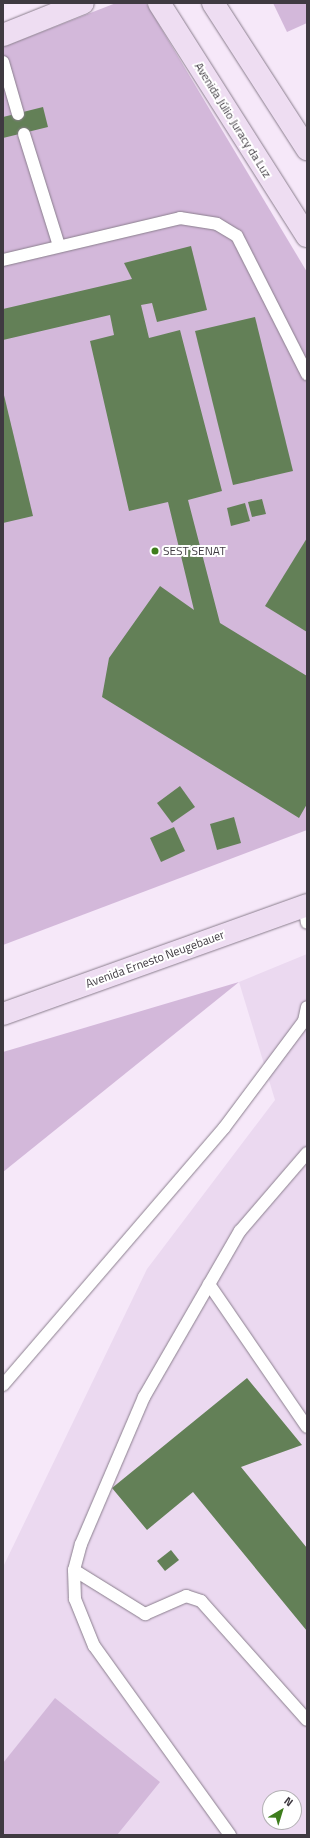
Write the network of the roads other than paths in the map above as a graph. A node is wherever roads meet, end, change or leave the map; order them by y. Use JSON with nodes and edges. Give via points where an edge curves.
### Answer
{"nodes":[{"id":1,"x":83,"y":3,"type":"edge"},
{"id":2,"x":159,"y":3,"type":"edge"},
{"id":3,"x":213,"y":3,"type":"edge"},
{"id":4,"x":3,"y":35,"type":"edge"},
{"id":5,"x":3,"y":62,"type":"edge"},
{"id":6,"x":18,"y":114,"type":"dead end"},
{"id":7,"x":24,"y":134,"type":"dead end"},
{"id":8,"x":307,"y":149,"type":"edge"},
{"id":9,"x":307,"y":236,"type":"edge"},
{"id":10,"x":59,"y":246,"type":"junction"},
{"id":11,"x":3,"y":260,"type":"edge"},
{"id":12,"x":307,"y":374,"type":"edge"},
{"id":13,"x":306,"y":911,"type":"edge"},
{"id":14,"x":307,"y":1007,"type":"edge"},
{"id":15,"x":3,"y":1014,"type":"edge"},
{"id":16,"x":307,"y":1153,"type":"edge"},
{"id":17,"x":209,"y":1284,"type":"junction"},
{"id":18,"x":3,"y":1386,"type":"edge"},
{"id":19,"x":307,"y":1427,"type":"edge"},
{"id":20,"x":74,"y":1570,"type":"junction"},
{"id":21,"x":307,"y":1720,"type":"edge"},
{"id":22,"x":230,"y":1835,"type":"edge"}],
"edges":[{"from":1,"to":4,"type":"street"},
{"from":2,"to":9,"type":"street","name":"Avenida Júlio Juracy da Luz"},
{"from":3,"to":8,"type":"street"},
{"from":5,"to":6,"type":"lane"},
{"from":7,"to":10,"type":"lane"},
{"from":10,"to":11,"type":"lane"},
{"from":10,"to":12,"type":"lane","via":[[180,218],[217,224],[237,236]]},
{"from":13,"to":15,"type":"street","name":"Avenida Ernesto Neugebauer"},
{"from":14,"to":18,"type":"lane","via":[[304,1021],[224,1128]]},
{"from":16,"to":17,"type":"lane","via":[[240,1231]]},
{"from":17,"to":19,"type":"lane"},
{"from":17,"to":20,"type":"lane","via":[[144,1397],[81,1544]]},
{"from":20,"to":21,"type":"lane","via":[[145,1614],[186,1596],[201,1601]]},
{"from":20,"to":22,"type":"lane","via":[[75,1599],[94,1646]]}]}
